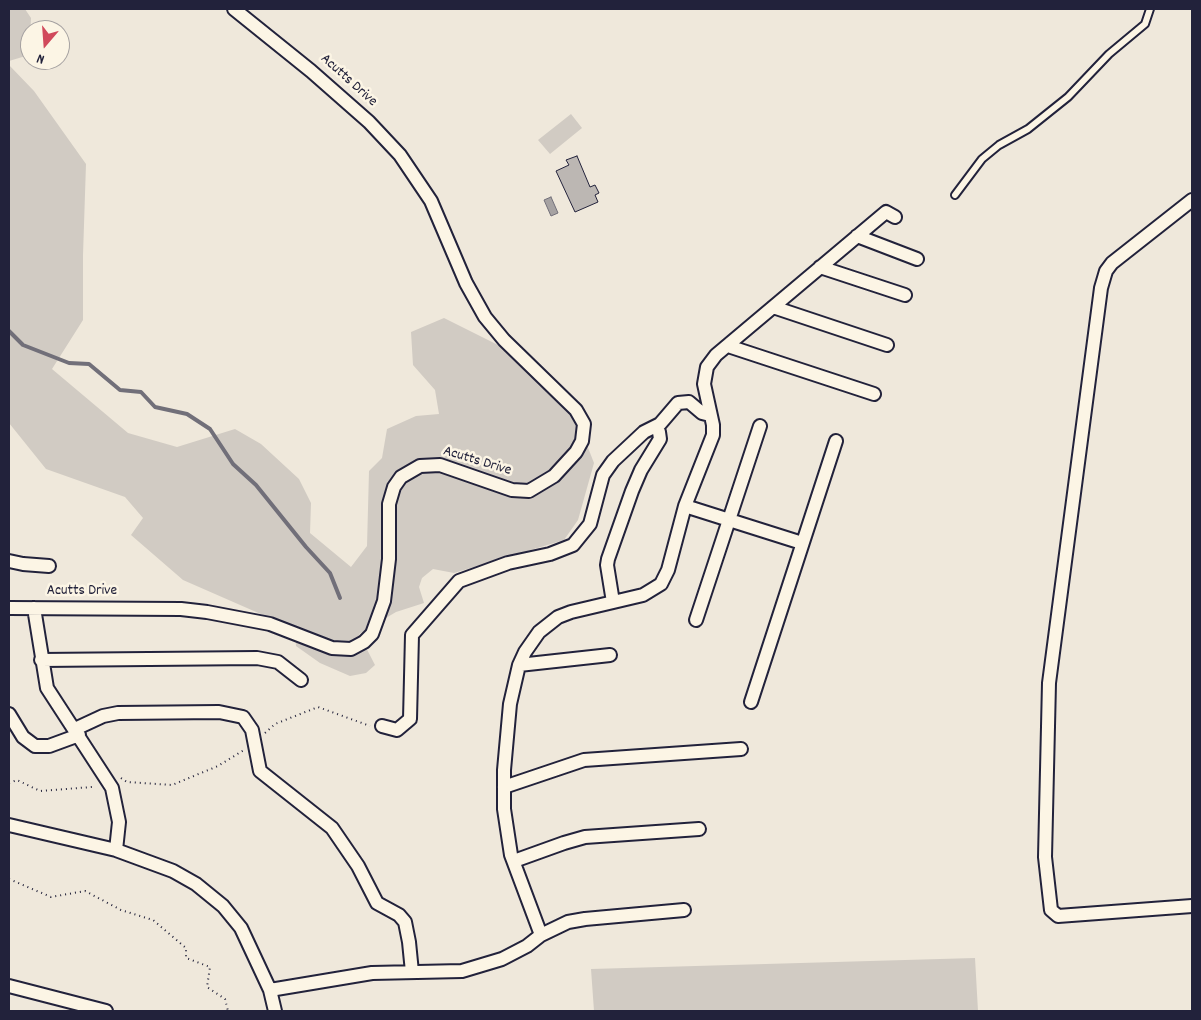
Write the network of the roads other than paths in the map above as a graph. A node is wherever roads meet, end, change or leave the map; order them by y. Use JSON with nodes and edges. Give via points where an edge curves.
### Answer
{"nodes":[{"id":1,"x":234,"y":9,"type":"edge"},
{"id":2,"x":1150,"y":9,"type":"edge"},
{"id":3,"x":955,"y":196,"type":"dead end"},
{"id":4,"x":1192,"y":200,"type":"edge"},
{"id":5,"x":895,"y":216,"type":"dead end"},
{"id":6,"x":857,"y":236,"type":"junction"},
{"id":7,"x":917,"y":258,"type":"dead end"},
{"id":8,"x":820,"y":267,"type":"junction"},
{"id":9,"x":905,"y":295,"type":"dead end"},
{"id":10,"x":773,"y":307,"type":"junction"},
{"id":11,"x":887,"y":345,"type":"dead end"},
{"id":12,"x":728,"y":346,"type":"junction"},
{"id":13,"x":874,"y":394,"type":"dead end"},
{"id":14,"x":710,"y":416,"type":"junction"},
{"id":15,"x":655,"y":426,"type":"junction"},
{"id":16,"x":760,"y":426,"type":"dead end"},
{"id":17,"x":836,"y":441,"type":"dead end"},
{"id":18,"x":685,"y":506,"type":"junction"},
{"id":19,"x":728,"y":520,"type":"junction"},
{"id":20,"x":802,"y":543,"type":"junction"},
{"id":21,"x":9,"y":561,"type":"edge"},
{"id":22,"x":49,"y":566,"type":"dead end"},
{"id":23,"x":613,"y":602,"type":"junction"},
{"id":24,"x":9,"y":608,"type":"edge"},
{"id":25,"x":34,"y":608,"type":"junction"},
{"id":26,"x":696,"y":620,"type":"dead end"},
{"id":27,"x":610,"y":655,"type":"dead end"},
{"id":28,"x":41,"y":660,"type":"junction"},
{"id":29,"x":519,"y":665,"type":"junction"},
{"id":30,"x":301,"y":680,"type":"dead end"},
{"id":31,"x":751,"y":702,"type":"dead end"},
{"id":32,"x":9,"y":714,"type":"edge"},
{"id":33,"x":382,"y":726,"type":"road end"},
{"id":34,"x":77,"y":732,"type":"junction"},
{"id":35,"x":741,"y":749,"type":"dead end"},
{"id":36,"x":504,"y":787,"type":"junction"},
{"id":37,"x":9,"y":825,"type":"edge"},
{"id":38,"x":699,"y":829,"type":"dead end"},
{"id":39,"x":116,"y":850,"type":"junction"},
{"id":40,"x":514,"y":861,"type":"junction"},
{"id":41,"x":1192,"y":906,"type":"edge"},
{"id":42,"x":684,"y":910,"type":"dead end"},
{"id":43,"x":541,"y":936,"type":"junction"},
{"id":44,"x":412,"y":972,"type":"junction"},
{"id":45,"x":9,"y":986,"type":"edge"},
{"id":46,"x":270,"y":990,"type":"junction"},
{"id":47,"x":106,"y":1011,"type":"edge"},
{"id":48,"x":275,"y":1011,"type":"edge"}],
"edges":[{"from":1,"to":25,"type":"street","name":"Acutts Drive","via":[[311,70],[396,149],[431,202],[466,283],[485,316],[504,340],[576,410],[585,430],[576,452],[564,467],[547,483],[529,491],[512,490],[440,465],[420,466],[401,477],[389,504],[390,559],[384,601],[374,630],[356,647],[332,648],[270,624],[207,612]]},
{"from":2,"to":3,"type":"lane","via":[[1145,24],[1109,54],[1068,97],[1028,129],[982,159]]},
{"from":4,"to":41,"type":"street","via":[[1112,263],[1101,288],[1049,683],[1045,857],[1051,910],[1058,916]]},
{"from":5,"to":6,"type":"street","via":[[886,212]]},
{"from":6,"to":7,"type":"street"},
{"from":6,"to":8,"type":"street"},
{"from":8,"to":9,"type":"street"},
{"from":8,"to":10,"type":"street"},
{"from":10,"to":11,"type":"street"},
{"from":10,"to":12,"type":"street"},
{"from":12,"to":13,"type":"street"},
{"from":12,"to":14,"type":"street","via":[[705,371]]},
{"from":14,"to":15,"type":"street","via":[[691,403],[682,402]]},
{"from":14,"to":18,"type":"street","via":[[713,430],[710,442]]},
{"from":15,"to":23,"type":"street","via":[[660,439],[641,470],[608,559]]},
{"from":15,"to":33,"type":"street","via":[[638,438],[606,471],[590,524],[573,545],[508,563],[462,579],[454,586],[416,628],[411,639],[410,719],[397,730]]},
{"from":16,"to":19,"type":"street"},
{"from":17,"to":20,"type":"street"},
{"from":18,"to":19,"type":"street"},
{"from":18,"to":23,"type":"street","via":[[668,570],[661,584],[643,595]]},
{"from":19,"to":20,"type":"street"},
{"from":19,"to":26,"type":"street"},
{"from":20,"to":31,"type":"street"},
{"from":21,"to":22,"type":"street"},
{"from":23,"to":29,"type":"street","via":[[571,612],[550,622],[535,636]]},
{"from":24,"to":25,"type":"street","name":"Acutts Drive"},
{"from":25,"to":28,"type":"street"},
{"from":27,"to":29,"type":"street"},
{"from":28,"to":30,"type":"street","via":[[257,658],[278,662]]},
{"from":28,"to":34,"type":"street","via":[[50,694]]},
{"from":29,"to":36,"type":"street","via":[[510,704]]},
{"from":32,"to":34,"type":"street","via":[[23,738],[34,746],[48,746]]},
{"from":34,"to":39,"type":"street","via":[[112,788],[119,817]]},
{"from":34,"to":44,"type":"street","via":[[109,714],[225,713],[246,720],[252,730],[260,771],[332,828],[358,866],[374,899],[405,922]]},
{"from":35,"to":36,"type":"street","via":[[584,760]]},
{"from":36,"to":40,"type":"street","via":[[504,809]]},
{"from":37,"to":39,"type":"street"},
{"from":38,"to":40,"type":"street","via":[[585,838]]},
{"from":39,"to":46,"type":"street","via":[[173,871],[206,892],[241,928]]},
{"from":40,"to":43,"type":"street"},
{"from":42,"to":43,"type":"street","via":[[576,920]]},
{"from":43,"to":44,"type":"street","via":[[485,966],[452,972]]},
{"from":44,"to":46,"type":"street","via":[[361,974]]},
{"from":45,"to":47,"type":"street"},
{"from":46,"to":48,"type":"street"}]}
